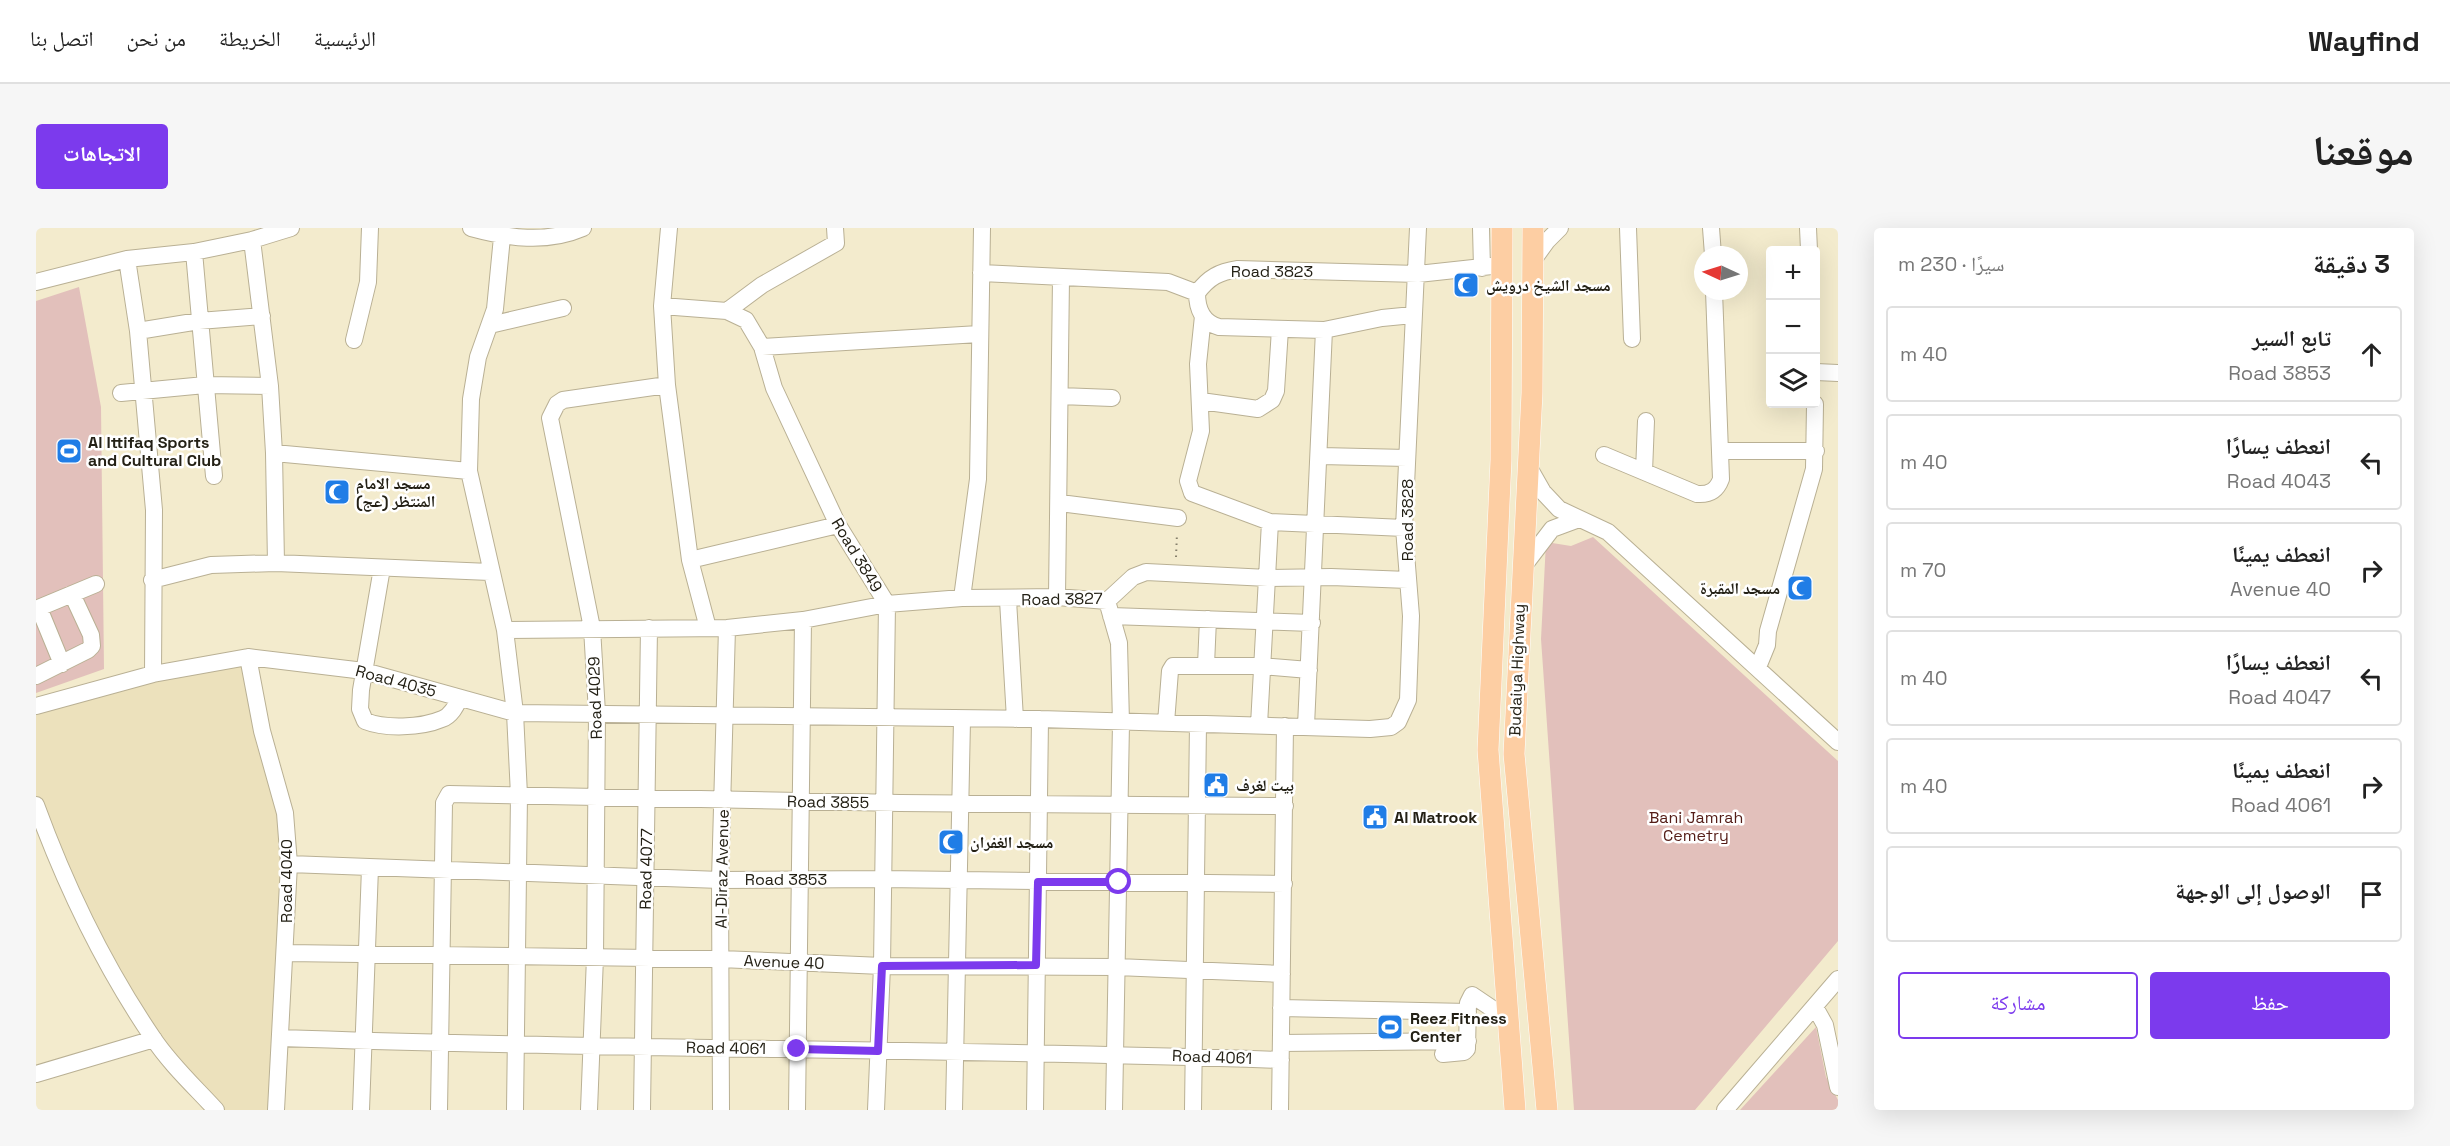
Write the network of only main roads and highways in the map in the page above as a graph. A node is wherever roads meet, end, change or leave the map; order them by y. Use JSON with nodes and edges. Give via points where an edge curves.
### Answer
{"nodes":[{"id":1,"x":1502,"y":228,"type":"edge"},
{"id":2,"x":1533,"y":228,"type":"edge"},
{"id":3,"x":1515,"y":1110,"type":"edge"},
{"id":4,"x":1547,"y":1110,"type":"edge"}],
"edges":[{"from":1,"to":3,"type":"main road","name":"Budaiya Highway","via":[[1492,267],[1501,460],[1488,750]]},
{"from":2,"to":4,"type":"main road","name":"Budaiya Highway","via":[[1514,754]]}]}
